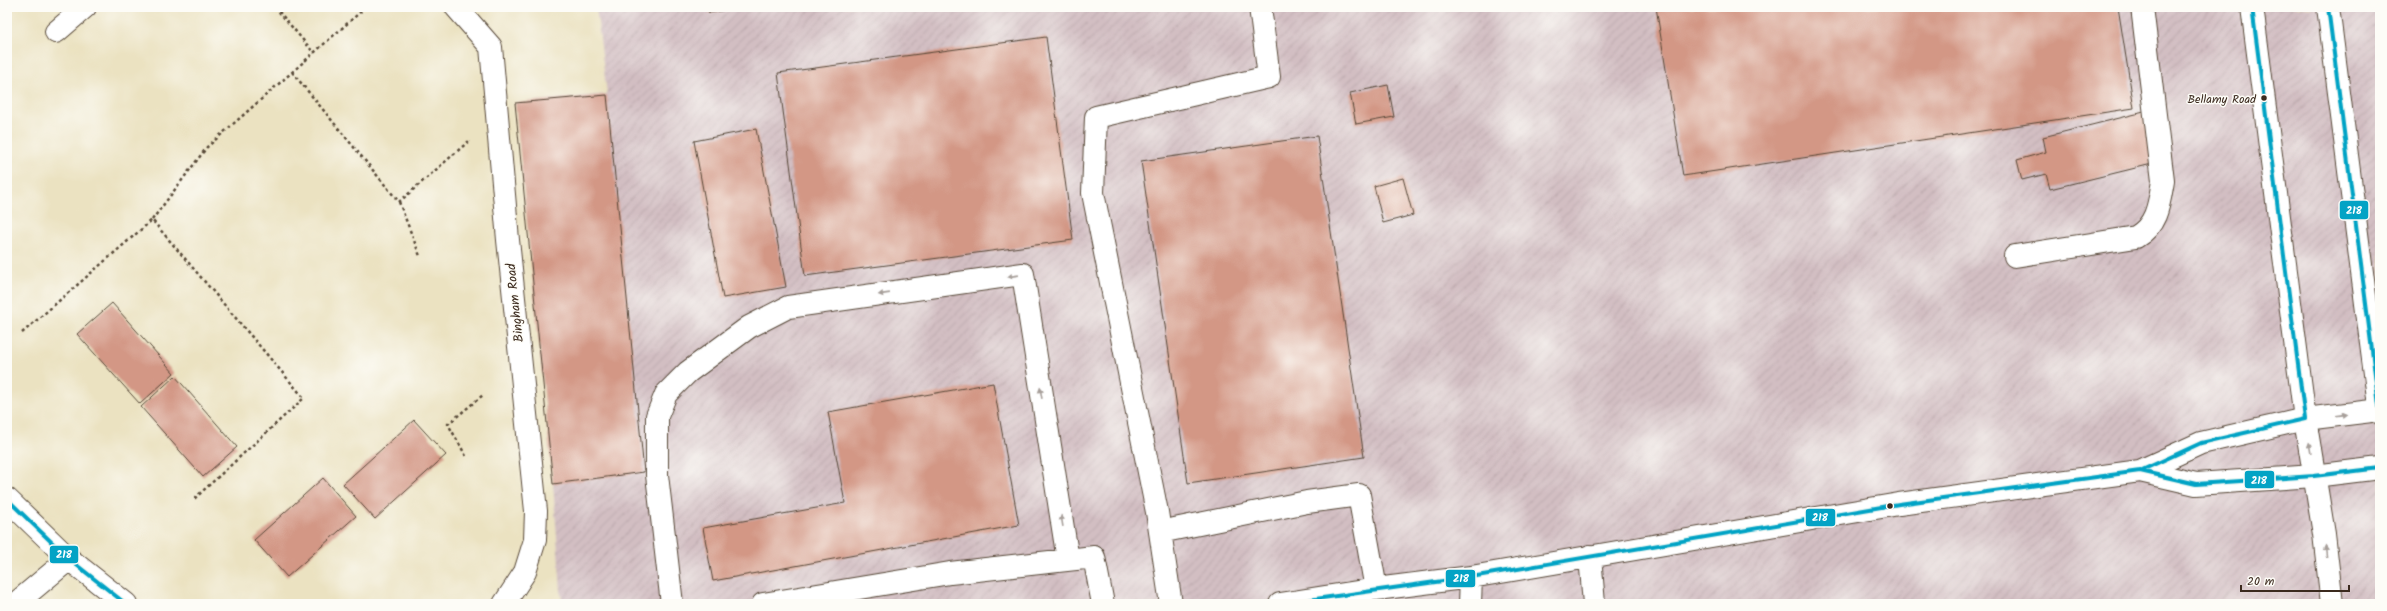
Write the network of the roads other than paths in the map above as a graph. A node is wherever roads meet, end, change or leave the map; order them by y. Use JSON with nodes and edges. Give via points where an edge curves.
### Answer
{"nodes":[{"id":1,"x":85,"y":7,"type":"edge"},
{"id":2,"x":456,"y":7,"type":"edge"},
{"id":3,"x":1260,"y":7,"type":"edge"},
{"id":4,"x":2142,"y":7,"type":"edge"},
{"id":5,"x":2252,"y":7,"type":"edge"},
{"id":6,"x":2328,"y":7,"type":"edge"},
{"id":7,"x":56,"y":32,"type":"dead end"},
{"id":8,"x":2016,"y":256,"type":"dead end"},
{"id":9,"x":2380,"y":411,"type":"edge"},
{"id":10,"x":2305,"y":419,"type":"junction"},
{"id":11,"x":2380,"y":468,"type":"edge"},
{"id":12,"x":2140,"y":471,"type":"junction"},
{"id":13,"x":2314,"y":476,"type":"junction"},
{"id":14,"x":7,"y":499,"type":"edge"},
{"id":15,"x":1160,"y":532,"type":"junction"},
{"id":16,"x":1590,"y":556,"type":"junction"},
{"id":17,"x":69,"y":559,"type":"junction"},
{"id":18,"x":1068,"y":560,"type":"junction"},
{"id":19,"x":1471,"y":577,"type":"junction"},
{"id":20,"x":1376,"y":588,"type":"junction"},
{"id":21,"x":15,"y":604,"type":"edge"},
{"id":22,"x":126,"y":604,"type":"edge"},
{"id":23,"x":504,"y":604,"type":"edge"},
{"id":24,"x":672,"y":604,"type":"edge"},
{"id":25,"x":763,"y":604,"type":"edge"},
{"id":26,"x":1103,"y":604,"type":"edge"},
{"id":27,"x":1171,"y":604,"type":"edge"},
{"id":28,"x":1280,"y":604,"type":"edge"},
{"id":29,"x":1470,"y":604,"type":"edge"},
{"id":30,"x":1594,"y":604,"type":"edge"},
{"id":31,"x":2332,"y":604,"type":"edge"}],
"edges":[{"from":1,"to":7,"type":"street"},
{"from":2,"to":23,"type":"street","name":"Bingham Road","via":[[491,46],[536,511],[535,540],[525,572]]},
{"from":3,"to":15,"type":"street","via":[[1269,77],[1096,117],[1093,193]]},
{"from":4,"to":8,"type":"street","via":[[2163,182],[2159,207],[2154,219],[2146,232],[2136,237]]},
{"from":5,"to":10,"type":"street"},
{"from":6,"to":9,"type":"street"},
{"from":10,"to":9,"type":"street","one_way":true},
{"from":10,"to":12,"type":"street","via":[[2201,443]]},
{"from":13,"to":10,"type":"street","one_way":true},
{"from":11,"to":13,"type":"street"},
{"from":12,"to":13,"type":"street","via":[[2196,484]]},
{"from":12,"to":16,"type":"street","via":[[1899,504]]},
{"from":31,"to":13,"type":"street","one_way":true},
{"from":14,"to":17,"type":"street"},
{"from":15,"to":20,"type":"street","via":[[1307,502],[1360,495]]},
{"from":15,"to":27,"type":"street"},
{"from":16,"to":19,"type":"street"},
{"from":16,"to":30,"type":"street"},
{"from":17,"to":21,"type":"street"},
{"from":17,"to":22,"type":"street"},
{"from":18,"to":24,"type":"street","one_way":true,"via":[[1023,274],[788,307],[749,327],[688,372],[666,394],[657,416],[657,475]]},
{"from":18,"to":25,"type":"street","via":[[950,573]]},
{"from":18,"to":26,"type":"street","via":[[1094,557]]},
{"from":19,"to":20,"type":"street"},
{"from":19,"to":29,"type":"street"},
{"from":20,"to":28,"type":"street"}]}
